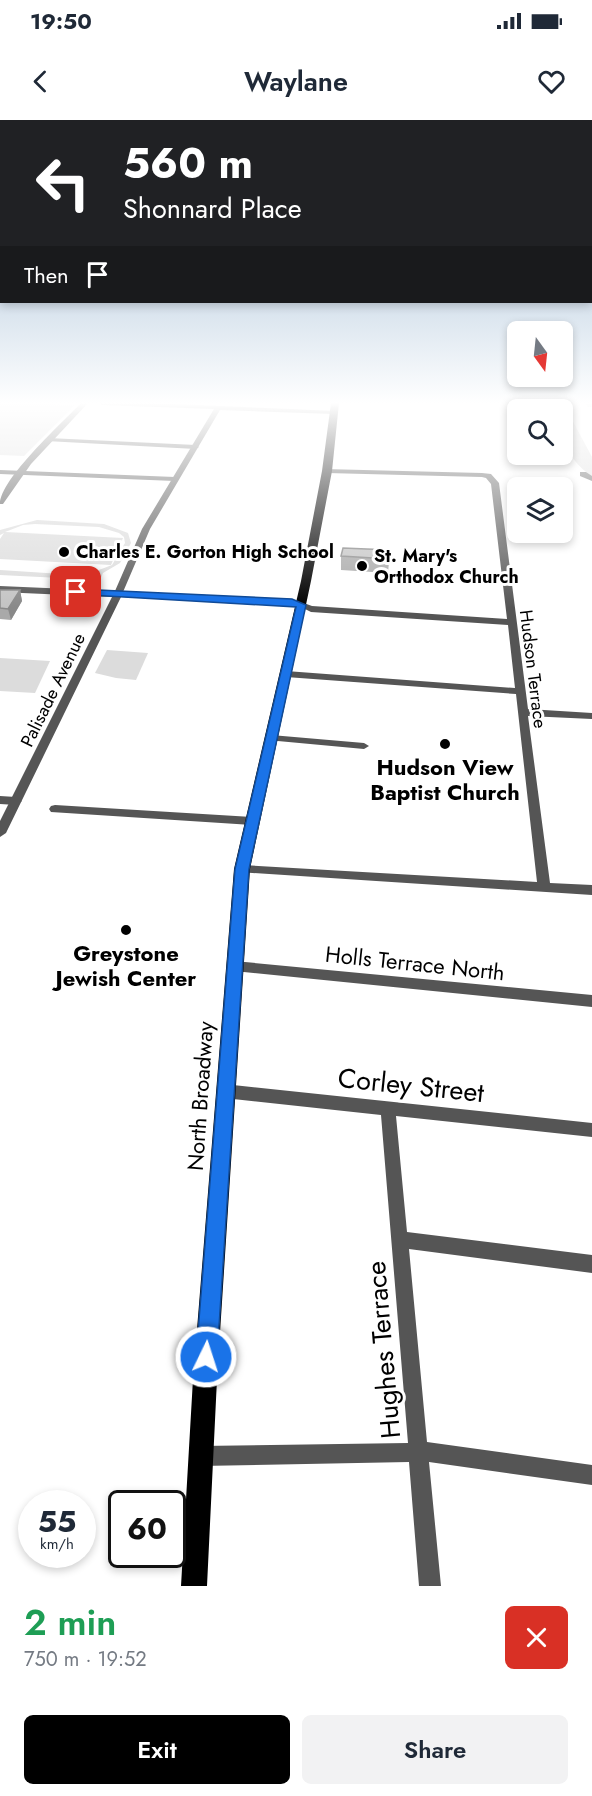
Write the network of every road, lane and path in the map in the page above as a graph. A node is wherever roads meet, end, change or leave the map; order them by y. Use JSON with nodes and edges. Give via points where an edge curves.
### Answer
{"nodes":[{"id":1,"x":180,"y":471,"type":"edge"},
{"id":2,"x":327,"y":471,"type":"edge"},
{"id":3,"x":343,"y":471,"type":"edge"},
{"id":4,"x":0,"y":472,"type":"edge"},
{"id":5,"x":20,"y":473,"type":"junction"},
{"id":6,"x":584,"y":474,"type":"dead end"},
{"id":7,"x":175,"y":479,"type":"junction"},
{"id":8,"x":592,"y":479,"type":"edge"},
{"id":9,"x":0,"y":502,"type":"edge"},
{"id":10,"x":0,"y":588,"type":"edge"},
{"id":11,"x":118,"y":594,"type":"junction"},
{"id":12,"x":301,"y":605,"type":"junction"},
{"id":13,"x":511,"y":622,"type":"junction"},
{"id":14,"x":286,"y":674,"type":"junction"},
{"id":15,"x":520,"y":691,"type":"junction"},
{"id":16,"x":522,"y":712,"type":"junction"},
{"id":17,"x":592,"y":716,"type":"edge"},
{"id":18,"x":271,"y":738,"type":"junction"},
{"id":19,"x":364,"y":746,"type":"dead end"},
{"id":20,"x":0,"y":800,"type":"edge"},
{"id":21,"x":16,"y":801,"type":"junction"},
{"id":22,"x":55,"y":809,"type":"dead end"},
{"id":23,"x":252,"y":821,"type":"junction"},
{"id":24,"x":0,"y":833,"type":"edge"},
{"id":25,"x":242,"y":869,"type":"junction"},
{"id":26,"x":544,"y":887,"type":"junction"},
{"id":27,"x":592,"y":890,"type":"edge"},
{"id":28,"x":234,"y":966,"type":"junction"},
{"id":29,"x":592,"y":1001,"type":"edge"},
{"id":30,"x":225,"y":1091,"type":"junction"},
{"id":31,"x":388,"y":1109,"type":"junction"},
{"id":32,"x":592,"y":1130,"type":"edge"},
{"id":33,"x":400,"y":1239,"type":"junction"},
{"id":34,"x":592,"y":1264,"type":"edge"},
{"id":35,"x":418,"y":1453,"type":"junction"},
{"id":36,"x":200,"y":1456,"type":"junction"},
{"id":37,"x":592,"y":1475,"type":"edge"},
{"id":38,"x":194,"y":1586,"type":"edge"},
{"id":39,"x":430,"y":1586,"type":"edge"}],
"edges":[{"from":1,"to":7,"type":"street","name":"Palisade Avenue"},
{"from":2,"to":12,"type":"main road","name":"North Broadway"},
{"from":3,"to":13,"type":"street","name":"Hudson Terrace","via":[[490,478],[495,483]]},
{"from":4,"to":5,"type":"street"},
{"from":5,"to":7,"type":"street"},
{"from":5,"to":9,"type":"street"},
{"from":6,"to":8,"type":"street"},
{"from":7,"to":11,"type":"street","name":"Palisade Avenue","via":[[146,529]]},
{"from":10,"to":11,"type":"street"},
{"from":11,"to":12,"type":"street"},
{"from":11,"to":21,"type":"street","name":"Palisade Avenue"},
{"from":12,"to":13,"type":"street","via":[[311,609]]},
{"from":12,"to":14,"type":"main road","name":"North Broadway"},
{"from":13,"to":15,"type":"street","name":"Hudson Terrace"},
{"from":14,"to":15,"type":"street"},
{"from":14,"to":18,"type":"main road","name":"North Broadway"},
{"from":15,"to":16,"type":"street","name":"Hudson Terrace"},
{"from":16,"to":17,"type":"street"},
{"from":16,"to":26,"type":"street","name":"Hudson Terrace"},
{"from":18,"to":19,"type":"street"},
{"from":18,"to":23,"type":"main road","name":"North Broadway"},
{"from":20,"to":21,"type":"street"},
{"from":21,"to":24,"type":"street","name":"Palisade Avenue"},
{"from":22,"to":23,"type":"street"},
{"from":23,"to":25,"type":"main road","name":"North Broadway"},
{"from":25,"to":26,"type":"street"},
{"from":25,"to":28,"type":"main road","name":"North Broadway"},
{"from":26,"to":27,"type":"street"},
{"from":28,"to":29,"type":"street","name":"Holls Terrace North"},
{"from":28,"to":30,"type":"main road","name":"North Broadway"},
{"from":30,"to":31,"type":"street","name":"Corley Street"},
{"from":30,"to":36,"type":"main road","name":"North Broadway"},
{"from":31,"to":32,"type":"street","name":"Corley Street"},
{"from":31,"to":33,"type":"street","name":"Hughes Terrace"},
{"from":33,"to":34,"type":"street"},
{"from":33,"to":35,"type":"street","name":"Hughes Terrace"},
{"from":35,"to":36,"type":"street"},
{"from":35,"to":37,"type":"street","via":[[435,1452]]},
{"from":35,"to":39,"type":"street","name":"Hughes Terrace"},
{"from":36,"to":38,"type":"main road","name":"North Broadway"}]}
